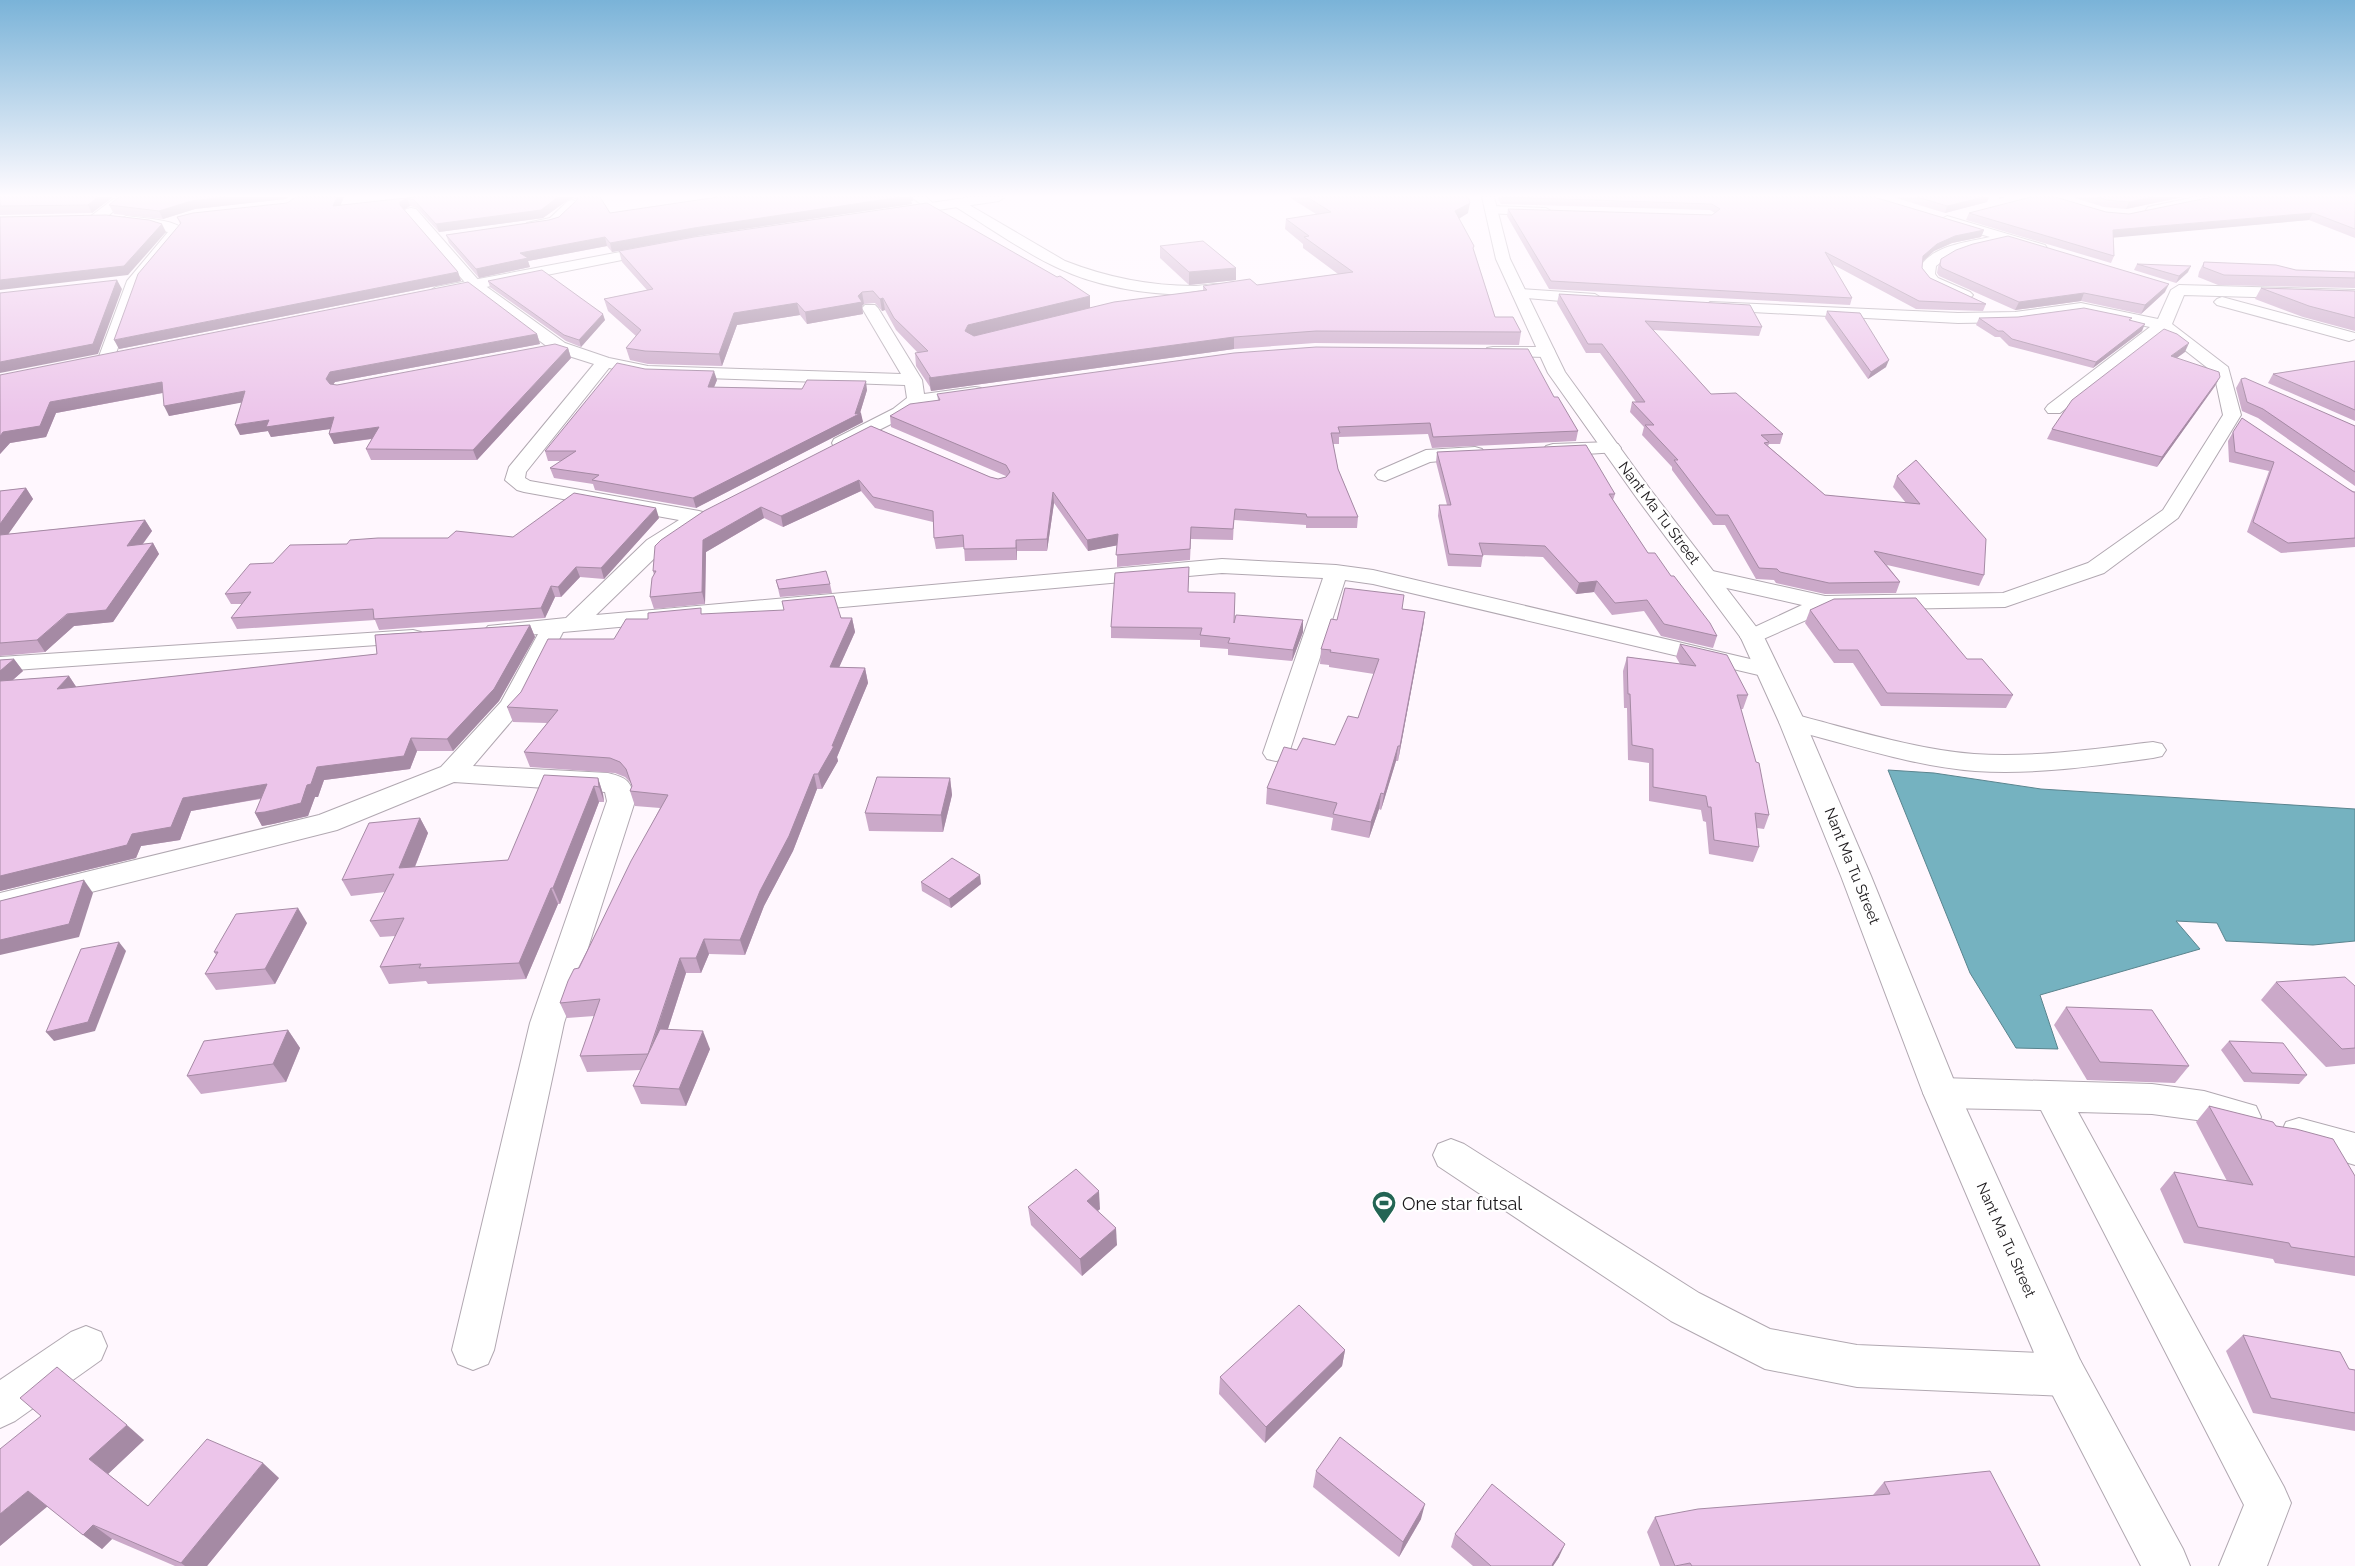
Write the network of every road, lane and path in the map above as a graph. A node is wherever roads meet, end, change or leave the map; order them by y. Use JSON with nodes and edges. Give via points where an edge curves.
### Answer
{"nodes":[{"id":1,"x":143,"y":270,"type":"edge"},
{"id":2,"x":462,"y":270,"type":"edge"},
{"id":3,"x":550,"y":270,"type":"edge"},
{"id":4,"x":1077,"y":270,"type":"edge"},
{"id":5,"x":1508,"y":270,"type":"edge"},
{"id":6,"x":1928,"y":270,"type":"edge"},
{"id":7,"x":134,"y":281,"type":"junction"},
{"id":8,"x":115,"y":283,"type":"edge"},
{"id":9,"x":475,"y":285,"type":"junction"},
{"id":10,"x":1146,"y":287,"type":"junction"},
{"id":11,"x":1244,"y":287,"type":"edge"},
{"id":12,"x":2170,"y":288,"type":"junction"},
{"id":13,"x":426,"y":294,"type":"edge"},
{"id":14,"x":1520,"y":294,"type":"junction"},
{"id":15,"x":2355,"y":295,"type":"edge"},
{"id":16,"x":1609,"y":299,"type":"edge"},
{"id":17,"x":1126,"y":301,"type":"edge"},
{"id":18,"x":1699,"y":304,"type":"edge"},
{"id":19,"x":870,"y":308,"type":"edge"},
{"id":20,"x":2015,"y":317,"type":"junction"},
{"id":21,"x":2163,"y":325,"type":"junction"},
{"id":22,"x":2349,"y":336,"type":"dead end"},
{"id":23,"x":559,"y":347,"type":"junction"},
{"id":24,"x":540,"y":351,"type":"edge"},
{"id":25,"x":1479,"y":352,"type":"edge"},
{"id":26,"x":1547,"y":352,"type":"junction"},
{"id":27,"x":126,"y":355,"type":"edge"},
{"id":28,"x":106,"y":359,"type":"junction"},
{"id":29,"x":605,"y":362,"type":"junction"},
{"id":30,"x":87,"y":363,"type":"edge"},
{"id":31,"x":913,"y":380,"type":"junction"},
{"id":32,"x":993,"y":390,"type":"edge"},
{"id":33,"x":916,"y":400,"type":"junction"},
{"id":34,"x":2054,"y":409,"type":"dead end"},
{"id":35,"x":1611,"y":448,"type":"junction"},
{"id":36,"x":826,"y":451,"type":"edge"},
{"id":37,"x":1535,"y":451,"type":"edge"},
{"id":38,"x":1497,"y":452,"type":"edge"},
{"id":39,"x":1385,"y":475,"type":"dead end"},
{"id":40,"x":1336,"y":572,"type":"junction"},
{"id":41,"x":1708,"y":577,"type":"junction"},
{"id":42,"x":1825,"y":603,"type":"junction"},
{"id":43,"x":563,"y":625,"type":"junction"},
{"id":44,"x":475,"y":632,"type":"edge"},
{"id":45,"x":435,"y":635,"type":"edge"},
{"id":46,"x":1752,"y":638,"type":"junction"},
{"id":47,"x":0,"y":664,"type":"edge"},
{"id":48,"x":1767,"y":670,"type":"junction"},
{"id":49,"x":1792,"y":722,"type":"junction"},
{"id":50,"x":2153,"y":750,"type":"dead end"},
{"id":51,"x":1276,"y":753,"type":"dead end"},
{"id":52,"x":452,"y":773,"type":"junction"},
{"id":53,"x":0,"y":904,"type":"edge"},
{"id":54,"x":1941,"y":1093,"type":"junction"},
{"id":55,"x":2052,"y":1097,"type":"junction"},
{"id":56,"x":2355,"y":1149,"type":"edge"},
{"id":57,"x":1451,"y":1155,"type":"dead end"},
{"id":58,"x":86,"y":1346,"type":"dead end"},
{"id":59,"x":473,"y":1350,"type":"dead end"},
{"id":60,"x":2065,"y":1375,"type":"junction"},
{"id":61,"x":0,"y":1406,"type":"edge"},
{"id":62,"x":2166,"y":1566,"type":"edge"},
{"id":63,"x":2243,"y":1566,"type":"edge"}],
"edges":[{"from":1,"to":7,"type":"street"},
{"from":2,"to":9,"type":"street"},
{"from":3,"to":9,"type":"street"},
{"from":4,"to":10,"type":"street"},
{"from":5,"to":14,"type":"street","name":"Nant Ma Tu Street"},
{"from":6,"to":20,"type":"street","via":[[1933,281]]},
{"from":7,"to":8,"type":"street"},
{"from":7,"to":28,"type":"street"},
{"from":9,"to":13,"type":"street"},
{"from":9,"to":23,"type":"street"},
{"from":10,"to":11,"type":"street","via":[[1192,292]]},
{"from":10,"to":17,"type":"street"},
{"from":12,"to":15,"type":"street"},
{"from":12,"to":21,"type":"street"},
{"from":12,"to":22,"type":"street"},
{"from":14,"to":16,"type":"street"},
{"from":14,"to":26,"type":"street","name":"Nant Ma Tu Street"},
{"from":18,"to":20,"type":"street","via":[[1958,318]]},
{"from":19,"to":31,"type":"street"},
{"from":20,"to":21,"type":"street","via":[[2081,308]]},
{"from":21,"to":34,"type":"street"},
{"from":21,"to":42,"type":"street","via":[[2231,374],[2241,420],[2171,514],[2096,568],[2005,600]]},
{"from":23,"to":24,"type":"street"},
{"from":23,"to":29,"type":"street"},
{"from":25,"to":26,"type":"street"},
{"from":26,"to":35,"type":"street","name":"Nant Ma Tu Street","via":[[1557,373]]},
{"from":27,"to":28,"type":"street"},
{"from":28,"to":30,"type":"street"},
{"from":29,"to":31,"type":"street","via":[[648,371]]},
{"from":29,"to":43,"type":"street","via":[[516,471],[515,480],[524,486],[707,513],[655,545]]},
{"from":31,"to":33,"type":"street"},
{"from":32,"to":33,"type":"street"},
{"from":33,"to":36,"type":"street","via":[[881,431]]},
{"from":35,"to":37,"type":"street"},
{"from":35,"to":41,"type":"street","name":"Nant Ma Tu Street"},
{"from":38,"to":39,"type":"street","via":[[1426,456]]},
{"from":40,"to":43,"type":"street","via":[[1222,566]]},
{"from":40,"to":48,"type":"street","via":[[1373,577]]},
{"from":40,"to":51,"type":"street"},
{"from":41,"to":42,"type":"street"},
{"from":41,"to":46,"type":"street","name":"Nant Ma Tu Street"},
{"from":42,"to":46,"type":"street"},
{"from":43,"to":44,"type":"street"},
{"from":43,"to":52,"type":"street","via":[[512,705]]},
{"from":45,"to":47,"type":"street"},
{"from":46,"to":48,"type":"street","name":"Nant Ma Tu Street"},
{"from":48,"to":49,"type":"street","name":"Nant Ma Tu Street"},
{"from":49,"to":50,"type":"street","via":[[1931,756],[1975,762],[2052,762]]},
{"from":49,"to":54,"type":"street","name":"Nant Ma Tu Street"},
{"from":52,"to":53,"type":"street","via":[[327,823]]},
{"from":52,"to":59,"type":"street","via":[[608,782],[618,788],[620,801],[546,1023]]},
{"from":54,"to":55,"type":"street"},
{"from":54,"to":60,"type":"street","name":"Nant Ma Tu Street"},
{"from":55,"to":56,"type":"street","via":[[2152,1099],[2204,1106]]},
{"from":55,"to":63,"type":"street","via":[[2268,1503]]},
{"from":57,"to":60,"type":"street","via":[[1685,1307],[1765,1349],[1857,1366]]},
{"from":58,"to":61,"type":"street"},
{"from":60,"to":62,"type":"street","name":"Nant Ma Tu Street"}]}
